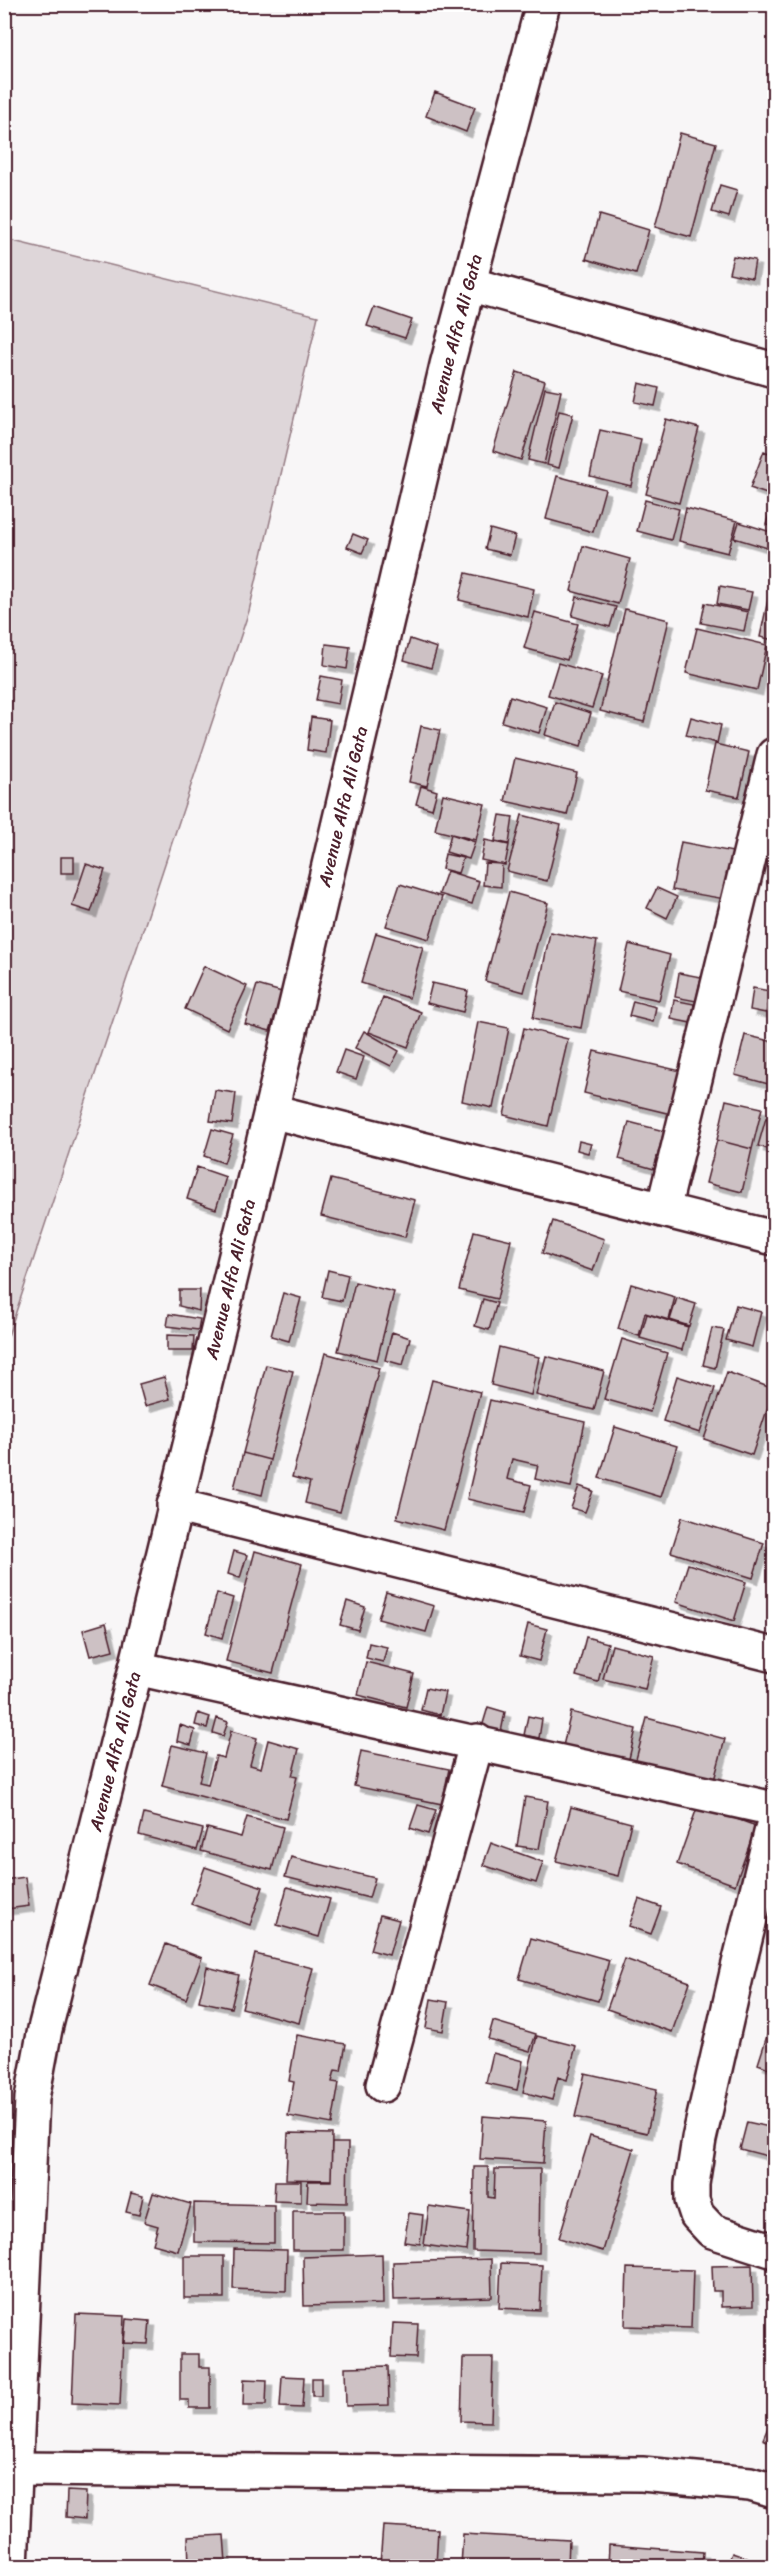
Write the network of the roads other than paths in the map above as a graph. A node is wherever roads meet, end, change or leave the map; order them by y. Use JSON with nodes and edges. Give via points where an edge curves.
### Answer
{"nodes":[{"id":1,"x":543,"y":4,"type":"edge"},
{"id":2,"x":469,"y":284,"type":"junction"},
{"id":3,"x":774,"y":370,"type":"edge"},
{"id":4,"x":774,"y":754,"type":"edge"},
{"id":5,"x":271,"y":1111,"type":"junction"},
{"id":6,"x":663,"y":1210,"type":"junction"},
{"id":7,"x":774,"y":1238,"type":"edge"},
{"id":8,"x":174,"y":1504,"type":"junction"},
{"id":9,"x":774,"y":1655,"type":"edge"},
{"id":10,"x":136,"y":1668,"type":"junction"},
{"id":11,"x":477,"y":1741,"type":"junction"},
{"id":12,"x":774,"y":1809,"type":"edge"},
{"id":13,"x":774,"y":1821,"type":"edge"},
{"id":14,"x":383,"y":2085,"type":"dead end"},
{"id":15,"x":774,"y":2252,"type":"edge"},
{"id":16,"x":15,"y":2469,"type":"junction"},
{"id":17,"x":774,"y":2491,"type":"edge"},
{"id":18,"x":10,"y":2566,"type":"edge"}],
"edges":[{"from":1,"to":2,"type":"street","name":"Avenue Alfa Ali Gata"},
{"from":2,"to":3,"type":"street"},
{"from":2,"to":5,"type":"street","name":"Avenue Alfa Ali Gata"},
{"from":4,"to":6,"type":"street"},
{"from":5,"to":6,"type":"street"},
{"from":5,"to":8,"type":"street","name":"Avenue Alfa Ali Gata"},
{"from":6,"to":7,"type":"street"},
{"from":8,"to":9,"type":"street"},
{"from":8,"to":10,"type":"street","name":"Avenue Alfa Ali Gata"},
{"from":10,"to":11,"type":"street"},
{"from":10,"to":16,"type":"street","name":"Avenue Alfa Ali Gata","via":[[45,2029],[32,2098]]},
{"from":11,"to":12,"type":"street"},
{"from":11,"to":14,"type":"street"},
{"from":13,"to":15,"type":"street","via":[[699,2139],[692,2184],[697,2215],[712,2231]]},
{"from":16,"to":17,"type":"street","via":[[642,2474],[738,2483]]},
{"from":16,"to":18,"type":"street","name":"Avenue Alfa Ali Gata"}]}
